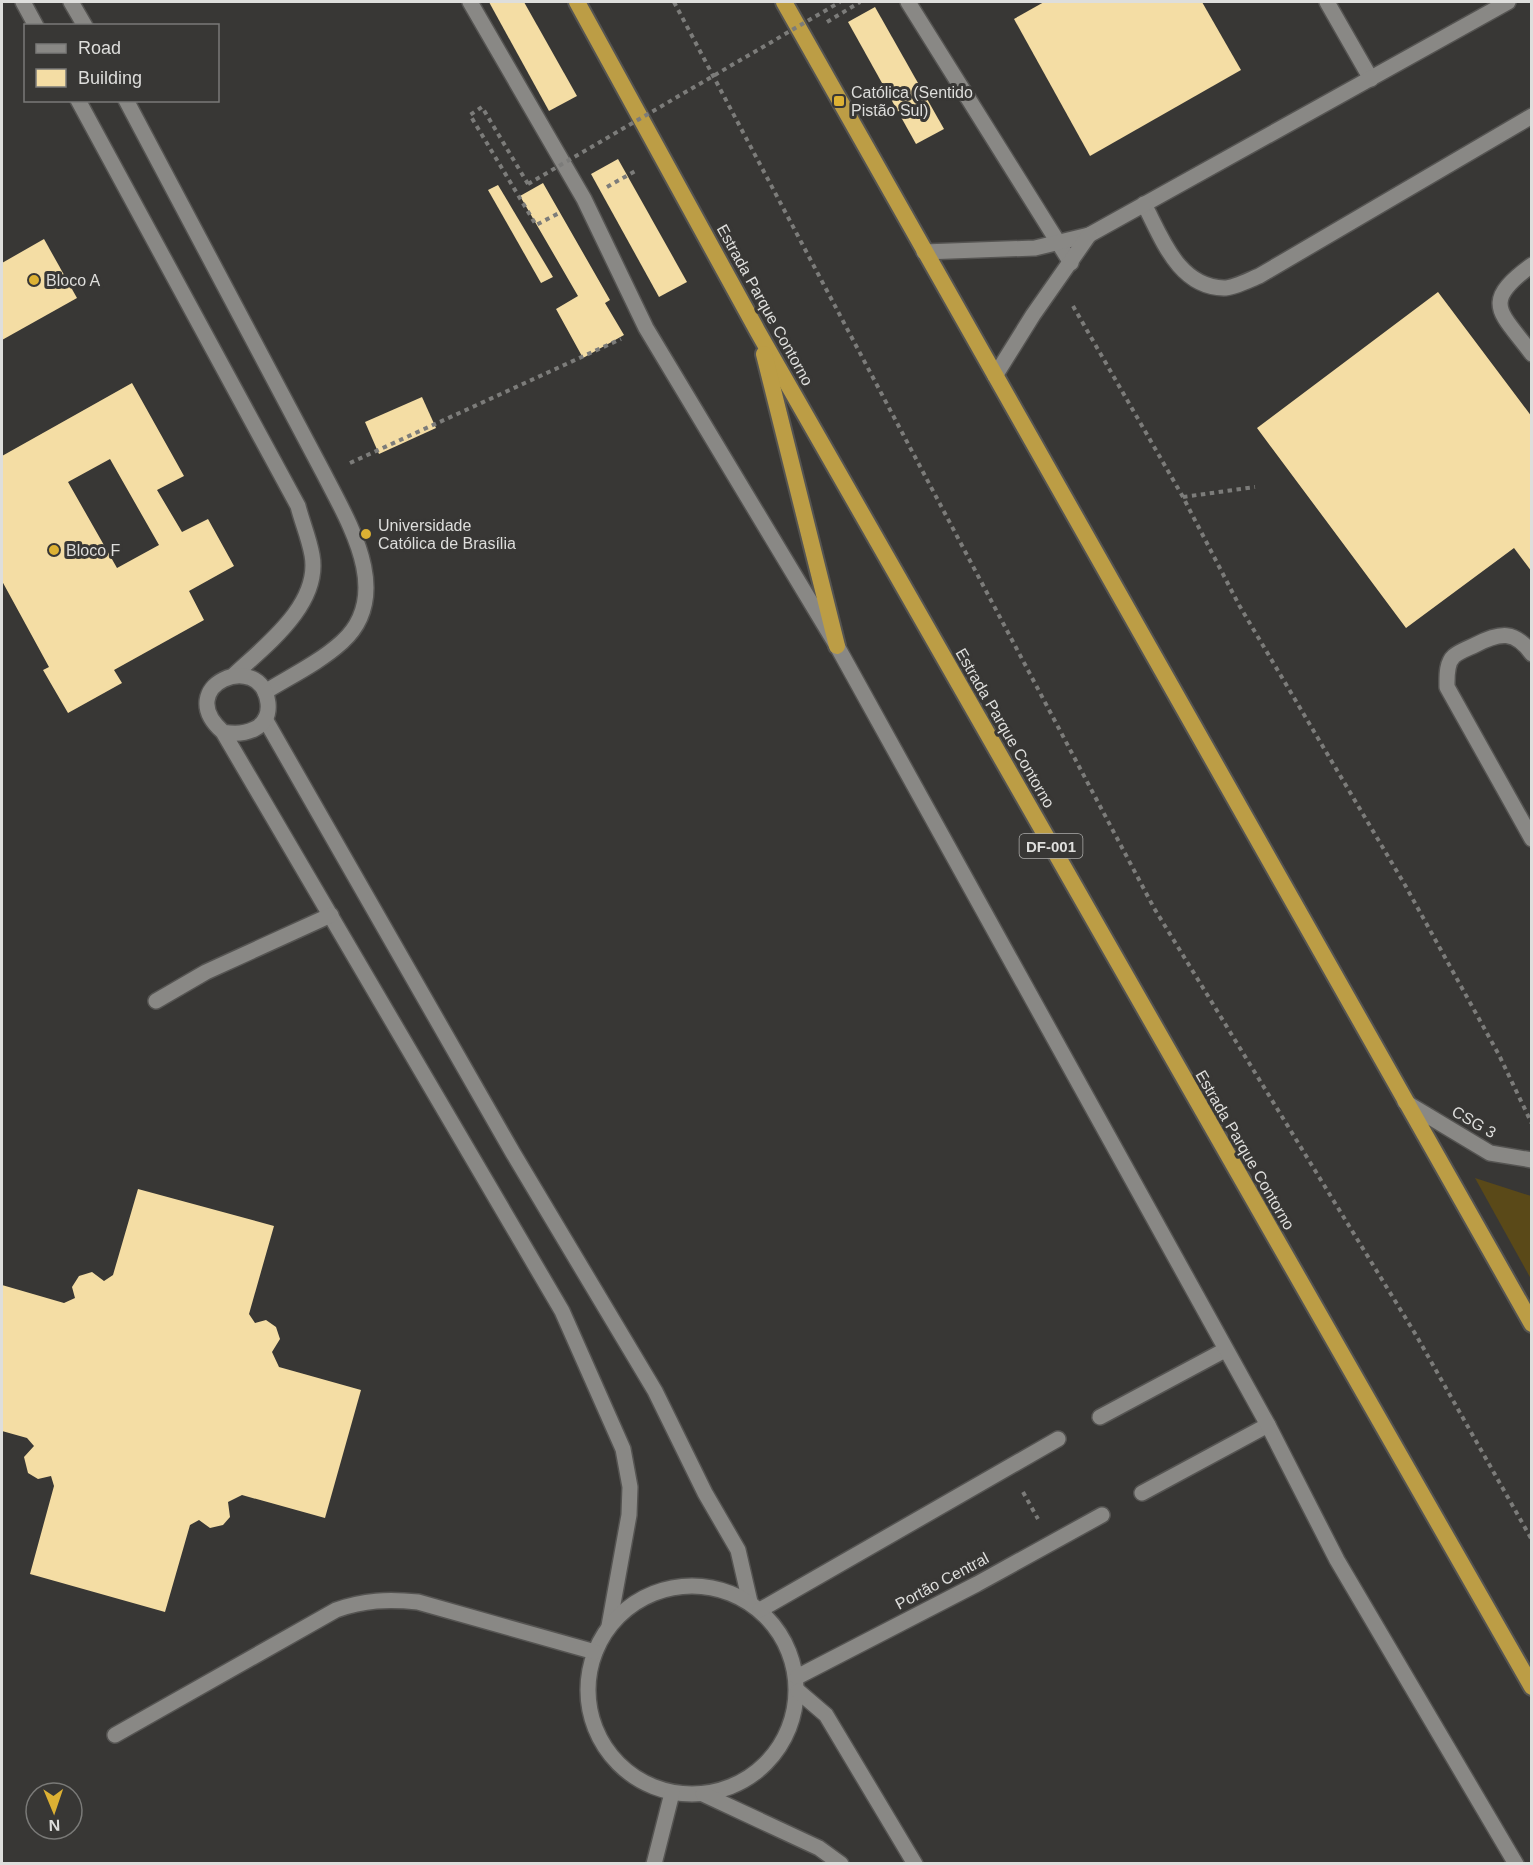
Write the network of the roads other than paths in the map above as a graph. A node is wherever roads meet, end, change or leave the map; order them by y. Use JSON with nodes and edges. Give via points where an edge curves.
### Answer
{"nodes":[{"id":1,"x":23,"y":2,"type":"edge"},
{"id":2,"x":71,"y":2,"type":"edge"},
{"id":3,"x":470,"y":2,"type":"edge"},
{"id":4,"x":577,"y":2,"type":"edge"},
{"id":5,"x":784,"y":2,"type":"edge"},
{"id":6,"x":908,"y":2,"type":"edge"},
{"id":7,"x":1328,"y":2,"type":"edge"},
{"id":8,"x":1508,"y":2,"type":"edge"},
{"id":9,"x":35,"y":24,"type":"edge"},
{"id":10,"x":84,"y":24,"type":"edge"},
{"id":11,"x":1371,"y":79,"type":"junction"},
{"id":12,"x":79,"y":102,"type":"edge"},
{"id":13,"x":127,"y":102,"type":"edge"},
{"id":14,"x":1532,"y":116,"type":"edge"},
{"id":15,"x":1144,"y":204,"type":"junction"},
{"id":16,"x":1089,"y":235,"type":"junction"},
{"id":17,"x":1061,"y":244,"type":"junction"},
{"id":18,"x":924,"y":252,"type":"junction"},
{"id":19,"x":1071,"y":263,"type":"junction"},
{"id":20,"x":1532,"y":265,"type":"edge"},
{"id":21,"x":758,"y":332,"type":"junction"},
{"id":22,"x":1532,"y":354,"type":"edge"},
{"id":23,"x":995,"y":376,"type":"junction"},
{"id":24,"x":837,"y":646,"type":"junction"},
{"id":25,"x":1532,"y":654,"type":"edge"},
{"id":26,"x":235,"y":674,"type":"junction"},
{"id":27,"x":265,"y":692,"type":"junction"},
{"id":28,"x":265,"y":719,"type":"junction"},
{"id":29,"x":223,"y":732,"type":"junction"},
{"id":30,"x":1532,"y":839,"type":"edge"},
{"id":31,"x":331,"y":915,"type":"junction"},
{"id":32,"x":156,"y":1001,"type":"dead end"},
{"id":33,"x":1404,"y":1101,"type":"junction"},
{"id":34,"x":1532,"y":1160,"type":"edge"},
{"id":35,"x":1532,"y":1324,"type":"edge"},
{"id":36,"x":1225,"y":1350,"type":"junction"},
{"id":37,"x":1100,"y":1417,"type":"dead end"},
{"id":38,"x":1268,"y":1425,"type":"junction"},
{"id":39,"x":1058,"y":1439,"type":"dead end"},
{"id":40,"x":1142,"y":1493,"type":"dead end"},
{"id":41,"x":1102,"y":1515,"type":"dead end"},
{"id":42,"x":755,"y":1606,"type":"junction"},
{"id":43,"x":609,"y":1626,"type":"junction"},
{"id":44,"x":595,"y":1652,"type":"junction"},
{"id":45,"x":798,"y":1684,"type":"junction"},
{"id":46,"x":1532,"y":1687,"type":"edge"},
{"id":47,"x":115,"y":1735,"type":"dead end"},
{"id":48,"x":672,"y":1793,"type":"junction"},
{"id":49,"x":703,"y":1794,"type":"junction"},
{"id":50,"x":654,"y":1863,"type":"edge"},
{"id":51,"x":841,"y":1863,"type":"edge"},
{"id":52,"x":915,"y":1863,"type":"edge"},
{"id":53,"x":1516,"y":1863,"type":"edge"}],
"edges":[{"from":1,"to":9,"type":"street"},
{"from":2,"to":10,"type":"street"},
{"from":3,"to":24,"type":"street","via":[[584,199],[646,328]]},
{"from":4,"to":21,"type":"highway","name":"Estrada Parque Contorno","number":"DF-001"},
{"from":5,"to":18,"type":"highway"},
{"from":6,"to":17,"type":"street"},
{"from":7,"to":11,"type":"street"},
{"from":8,"to":11,"type":"street"},
{"from":11,"to":15,"type":"street"},
{"from":12,"to":26,"type":"street","via":[[298,506],[312,556],[311,581],[303,600],[272,640]]},
{"from":13,"to":27,"type":"street","via":[[355,535],[366,579],[364,607],[355,628],[343,642]]},
{"from":14,"to":15,"type":"street","via":[[1259,276],[1225,288],[1198,282],[1178,267]]},
{"from":15,"to":16,"type":"street"},
{"from":16,"to":17,"type":"street"},
{"from":16,"to":19,"type":"street"},
{"from":17,"to":18,"type":"street"},
{"from":17,"to":19,"type":"street"},
{"from":18,"to":23,"type":"highway"},
{"from":19,"to":23,"type":"street"},
{"from":20,"to":22,"type":"street","via":[[1508,282],[1499,298],[1501,314]]},
{"from":21,"to":24,"type":"highway"},
{"from":21,"to":46,"type":"highway","name":"Estrada Parque Contorno","number":"DF-001"},
{"from":23,"to":33,"type":"highway"},
{"from":24,"to":36,"type":"street"},
{"from":25,"to":30,"type":"street","via":[[1522,641],[1504,634],[1454,656],[1447,668],[1447,687]]},
{"from":26,"to":27,"type":"street","via":[[253,678]]},
{"from":26,"to":29,"type":"street","via":[[220,680],[209,691],[206,707],[211,722]]},
{"from":27,"to":28,"type":"street"},
{"from":28,"to":29,"type":"street","via":[[254,731],[239,736]]},
{"from":28,"to":42,"type":"street","via":[[502,1134],[656,1391],[705,1493],[738,1550]]},
{"from":29,"to":31,"type":"street"},
{"from":31,"to":32,"type":"street","via":[[206,972]]},
{"from":31,"to":43,"type":"street","via":[[562,1311],[623,1449],[630,1487],[629,1515]]},
{"from":33,"to":34,"type":"street","name":"CSG 3","via":[[1490,1153]]},
{"from":33,"to":35,"type":"highway"},
{"from":36,"to":37,"type":"street"},
{"from":36,"to":38,"type":"street"},
{"from":38,"to":40,"type":"street"},
{"from":38,"to":53,"type":"street","via":[[1337,1560]]},
{"from":39,"to":42,"type":"street"},
{"from":41,"to":45,"type":"street","name":"Portão Central"},
{"from":42,"to":43,"type":"street","via":[[727,1591],[701,1585],[675,1587],[650,1594],[627,1608]]},
{"from":42,"to":45,"type":"street","via":[[778,1629],[791,1651]]},
{"from":43,"to":44,"type":"street"},
{"from":44,"to":47,"type":"street","via":[[418,1602],[361,1601],[336,1610]]},
{"from":44,"to":48,"type":"street","via":[[588,1697],[591,1719],[600,1740],[630,1775]]},
{"from":45,"to":49,"type":"street","via":[[790,1729],[771,1761],[740,1784]]},
{"from":45,"to":52,"type":"street","via":[[826,1715]]},
{"from":48,"to":49,"type":"street"},
{"from":48,"to":50,"type":"street"},
{"from":49,"to":51,"type":"street","via":[[819,1848]]}]}
